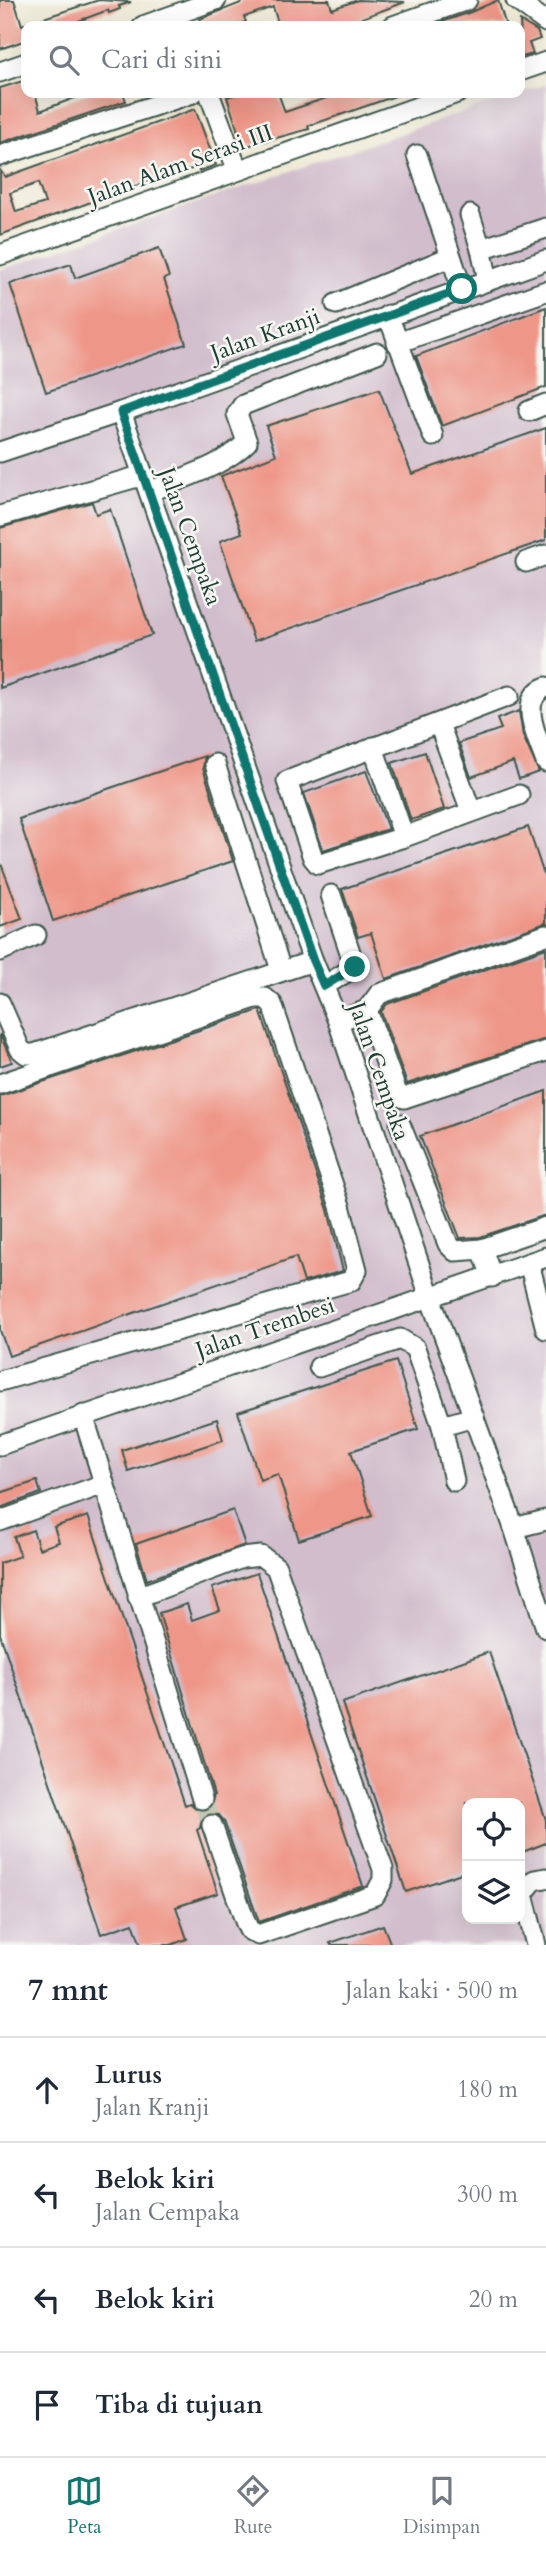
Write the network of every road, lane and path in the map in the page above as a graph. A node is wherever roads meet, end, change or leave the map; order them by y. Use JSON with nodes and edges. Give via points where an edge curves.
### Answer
{"nodes":[{"id":1,"x":216,"y":0,"type":"edge"},
{"id":2,"x":467,"y":0,"type":"edge"},
{"id":3,"x":516,"y":0,"type":"edge"},
{"id":4,"x":180,"y":14,"type":"edge"},
{"id":5,"x":159,"y":21,"type":"edge"},
{"id":6,"x":407,"y":21,"type":"edge"},
{"id":7,"x":546,"y":22,"type":"edge"},
{"id":8,"x":546,"y":62,"type":"edge"},
{"id":9,"x":21,"y":65,"type":"edge"},
{"id":10,"x":525,"y":69,"type":"edge"},
{"id":11,"x":0,"y":72,"type":"edge"},
{"id":12,"x":177,"y":98,"type":"edge"},
{"id":13,"x":211,"y":98,"type":"edge"},
{"id":14,"x":443,"y":98,"type":"edge"},
{"id":15,"x":417,"y":155,"type":"dead end"},
{"id":16,"x":0,"y":156,"type":"edge"},
{"id":17,"x":237,"y":169,"type":"junction"},
{"id":18,"x":470,"y":215,"type":"dead end"},
{"id":19,"x":546,"y":228,"type":"edge"},
{"id":20,"x":481,"y":249,"type":"junction"},
{"id":21,"x":0,"y":255,"type":"edge"},
{"id":22,"x":450,"y":257,"type":"junction"},
{"id":23,"x":546,"y":260,"type":"edge"},
{"id":24,"x":488,"y":280,"type":"junction"},
{"id":25,"x":462,"y":289,"type":"junction"},
{"id":26,"x":546,"y":291,"type":"edge"},
{"id":27,"x":336,"y":304,"type":"dead end"},
{"id":28,"x":388,"y":315,"type":"junction"},
{"id":29,"x":397,"y":343,"type":"junction"},
{"id":30,"x":377,"y":353,"type":"dead end"},
{"id":31,"x":121,"y":412,"type":"junction"},
{"id":32,"x":433,"y":436,"type":"dead end"},
{"id":33,"x":0,"y":452,"type":"edge"},
{"id":34,"x":147,"y":483,"type":"junction"},
{"id":35,"x":0,"y":516,"type":"edge"},
{"id":36,"x":546,"y":555,"type":"edge"},
{"id":37,"x":526,"y":562,"type":"dead end"},
{"id":38,"x":546,"y":687,"type":"edge"},
{"id":39,"x":509,"y":696,"type":"dead end"},
{"id":40,"x":439,"y":724,"type":"junction"},
{"id":41,"x":373,"y":747,"type":"junction"},
{"id":42,"x":546,"y":762,"type":"edge"},
{"id":43,"x":215,"y":764,"type":"dead end"},
{"id":44,"x":289,"y":785,"type":"junction"},
{"id":45,"x":519,"y":795,"type":"dead end"},
{"id":46,"x":257,"y":797,"type":"junction"},
{"id":47,"x":471,"y":811,"type":"junction"},
{"id":48,"x":269,"y":833,"type":"junction"},
{"id":49,"x":404,"y":837,"type":"junction"},
{"id":50,"x":240,"y":842,"type":"junction"},
{"id":51,"x":331,"y":895,"type":"dead end"},
{"id":52,"x":36,"y":935,"type":"dead end"},
{"id":53,"x":546,"y":935,"type":"edge"},
{"id":54,"x":0,"y":951,"type":"edge"},
{"id":55,"x":313,"y":961,"type":"junction"},
{"id":56,"x":281,"y":970,"type":"junction"},
{"id":57,"x":324,"y":986,"type":"junction"},
{"id":58,"x":0,"y":1003,"type":"edge"},
{"id":59,"x":367,"y":1010,"type":"junction"},
{"id":60,"x":338,"y":1021,"type":"junction"},
{"id":61,"x":546,"y":1051,"type":"edge"},
{"id":62,"x":0,"y":1084,"type":"edge"},
{"id":63,"x":400,"y":1124,"type":"dead end"},
{"id":64,"x":425,"y":1191,"type":"junction"},
{"id":65,"x":397,"y":1200,"type":"junction"},
{"id":66,"x":546,"y":1227,"type":"edge"},
{"id":67,"x":482,"y":1249,"type":"junction"},
{"id":68,"x":538,"y":1260,"type":"edge"},
{"id":69,"x":492,"y":1277,"type":"junction"},
{"id":70,"x":430,"y":1297,"type":"junction"},
{"id":71,"x":545,"y":1318,"type":"edge"},
{"id":72,"x":319,"y":1367,"type":"dead end"},
{"id":73,"x":0,"y":1381,"type":"edge"},
{"id":74,"x":83,"y":1415,"type":"junction"},
{"id":75,"x":474,"y":1417,"type":"junction"},
{"id":76,"x":442,"y":1426,"type":"junction"},
{"id":77,"x":0,"y":1445,"type":"edge"},
{"id":78,"x":454,"y":1481,"type":"dead end"},
{"id":79,"x":104,"y":1484,"type":"junction"},
{"id":80,"x":546,"y":1520,"type":"edge"},
{"id":81,"x":0,"y":1521,"type":"edge"},
{"id":82,"x":514,"y":1528,"type":"junction"},
{"id":83,"x":138,"y":1597,"type":"junction"},
{"id":84,"x":546,"y":1628,"type":"edge"},
{"id":85,"x":202,"y":1799,"type":"tunnel mouth"},
{"id":86,"x":212,"y":1825,"type":"tunnel mouth"},
{"id":87,"x":546,"y":1878,"type":"edge"},
{"id":88,"x":536,"y":1945,"type":"edge"}],
"edges":[{"from":1,"to":4,"type":"street"},
{"from":2,"to":6,"type":"street"},
{"from":3,"to":7,"type":"street"},
{"from":4,"to":5,"type":"street"},
{"from":8,"to":10,"type":"street"},
{"from":9,"to":11,"type":"street"},
{"from":12,"to":16,"type":"street"},
{"from":13,"to":17,"type":"street"},
{"from":14,"to":17,"type":"street","name":"Jalan Alam Serasi III"},
{"from":15,"to":22,"type":"street"},
{"from":17,"to":21,"type":"street","name":"Jalan Alam Serasi III"},
{"from":18,"to":20,"type":"street"},
{"from":19,"to":20,"type":"street"},
{"from":20,"to":24,"type":"street"},
{"from":22,"to":25,"type":"street"},
{"from":22,"to":27,"type":"street"},
{"from":23,"to":24,"type":"street","name":"Jalan Kranji"},
{"from":24,"to":25,"type":"street","name":"Jalan Kranji"},
{"from":25,"to":28,"type":"street","name":"Jalan Kranji"},
{"from":26,"to":29,"type":"street"},
{"from":28,"to":29,"type":"street"},
{"from":28,"to":31,"type":"street","name":"Jalan Kranji"},
{"from":29,"to":32,"type":"street"},
{"from":30,"to":34,"type":"street","via":[[243,405],[237,414],[247,442],[242,447],[209,468]]},
{"from":31,"to":33,"type":"street","name":"Jalan Kranji"},
{"from":31,"to":34,"type":"street","name":"Jalan Cempaka"},
{"from":34,"to":35,"type":"street"},
{"from":34,"to":46,"type":"street","name":"Jalan Cempaka"},
{"from":36,"to":37,"type":"street"},
{"from":38,"to":42,"type":"street","via":[[531,701],[530,718]]},
{"from":39,"to":40,"type":"street"},
{"from":40,"to":41,"type":"street"},
{"from":40,"to":47,"type":"street"},
{"from":41,"to":44,"type":"street","via":[[289,777]]},
{"from":41,"to":49,"type":"street"},
{"from":43,"to":50,"type":"street"},
{"from":44,"to":46,"type":"street"},
{"from":44,"to":49,"type":"street","via":[[318,863]]},
{"from":45,"to":47,"type":"street"},
{"from":46,"to":48,"type":"street","name":"Jalan Cempaka"},
{"from":47,"to":49,"type":"street"},
{"from":48,"to":50,"type":"street"},
{"from":48,"to":55,"type":"street","name":"Jalan Cempaka"},
{"from":50,"to":56,"type":"street"},
{"from":51,"to":57,"type":"street","via":[[355,967]]},
{"from":52,"to":54,"type":"street"},
{"from":53,"to":59,"type":"street","via":[[379,994]]},
{"from":55,"to":56,"type":"street"},
{"from":55,"to":57,"type":"street","name":"Jalan Cempaka"},
{"from":56,"to":58,"type":"street","via":[[34,1054],[20,1049]]},
{"from":57,"to":60,"type":"street","name":"Jalan Cempaka"},
{"from":59,"to":60,"type":"street"},
{"from":59,"to":61,"type":"street","via":[[397,1093],[404,1098]]},
{"from":60,"to":65,"type":"street","name":"Jalan Cempaka"},
{"from":62,"to":73,"type":"street","via":[[265,998],[272,1004],[357,1270],[351,1281]]},
{"from":63,"to":64,"type":"street"},
{"from":64,"to":65,"type":"street"},
{"from":64,"to":67,"type":"street","via":[[448,1244],[455,1251]]},
{"from":65,"to":70,"type":"street","name":"Jalan Cempaka"},
{"from":66,"to":67,"type":"street"},
{"from":67,"to":69,"type":"street"},
{"from":68,"to":69,"type":"street","name":"Jalan Trembesi"},
{"from":68,"to":71,"type":"street"},
{"from":69,"to":70,"type":"street","name":"Jalan Trembesi"},
{"from":70,"to":74,"type":"street","name":"Jalan Trembesi"},
{"from":70,"to":75,"type":"street","name":"Jalan Cempaka"},
{"from":72,"to":76,"type":"street","via":[[400,1339],[408,1341],[415,1348]]},
{"from":74,"to":77,"type":"street","name":"Jalan Trembesi"},
{"from":74,"to":79,"type":"street"},
{"from":75,"to":76,"type":"street"},
{"from":75,"to":82,"type":"street","name":"Jalan Cempaka"},
{"from":76,"to":78,"type":"street"},
{"from":79,"to":81,"type":"street"},
{"from":79,"to":83,"type":"street"},
{"from":80,"to":82,"type":"street"},
{"from":82,"to":84,"type":"street","name":"Jalan Cempaka"},
{"from":83,"to":85,"type":"street"},
{"from":83,"to":86,"type":"street","via":[[242,1558],[261,1556],[275,1567],[383,1869],[383,1880],[374,1895],[258,1934],[245,1921]]},
{"from":87,"to":88,"type":"street","via":[[534,1880],[523,1894]]}]}
